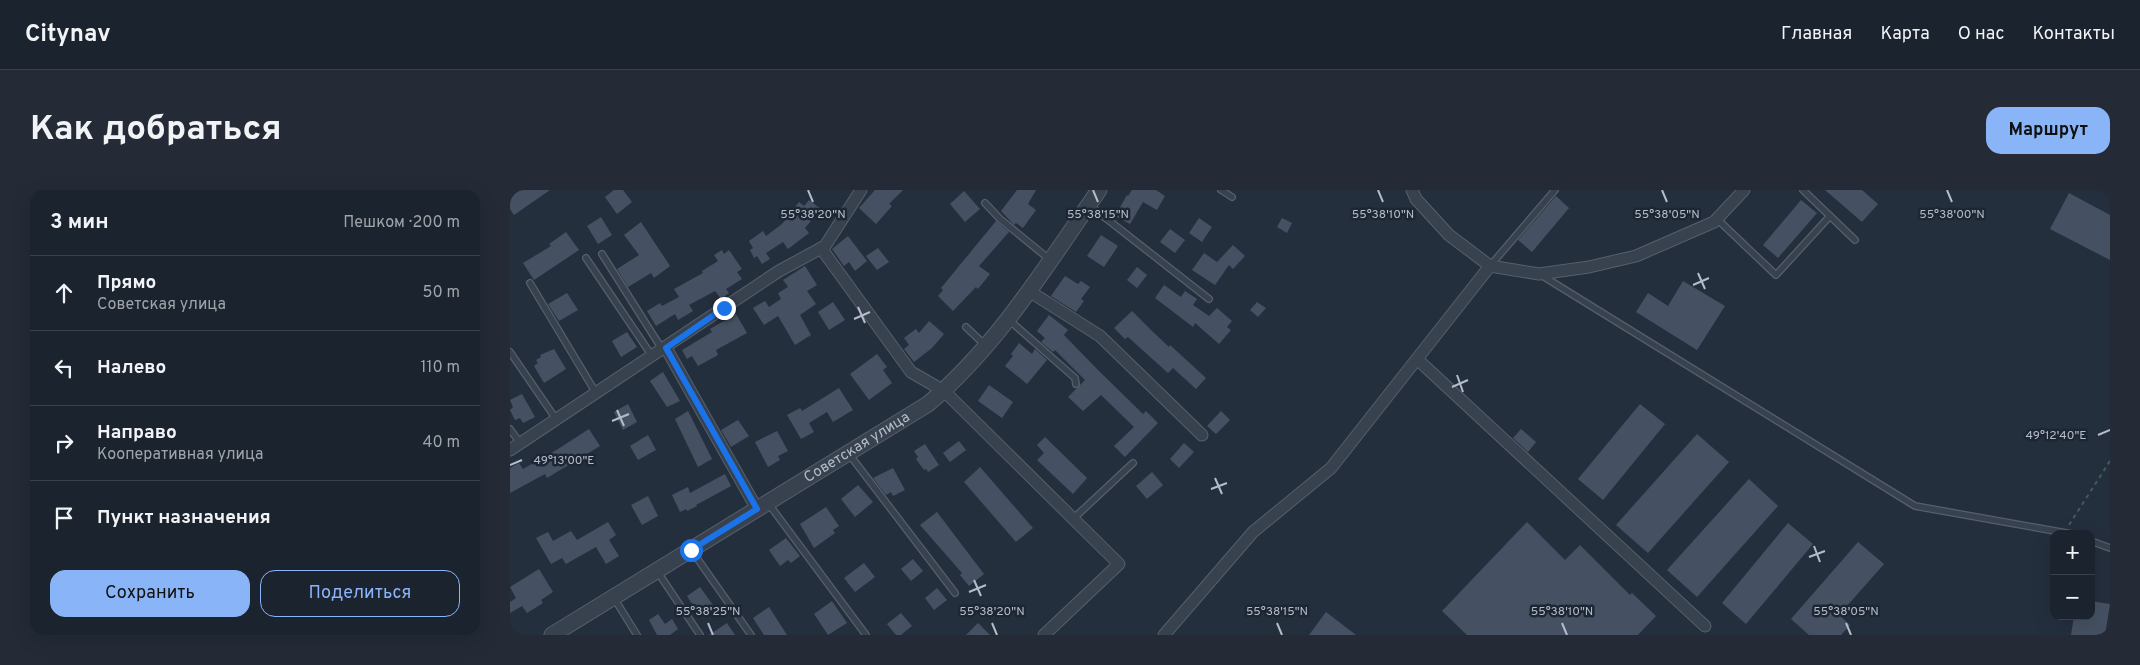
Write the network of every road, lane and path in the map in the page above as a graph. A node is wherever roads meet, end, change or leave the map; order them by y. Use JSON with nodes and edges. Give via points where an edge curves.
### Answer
{"nodes":[{"id":1,"x":861,"y":190,"type":"edge"},
{"id":2,"x":1099,"y":190,"type":"edge"},
{"id":3,"x":1220,"y":190,"type":"edge"},
{"id":4,"x":1412,"y":190,"type":"edge"},
{"id":5,"x":1554,"y":190,"type":"edge"},
{"id":6,"x":1744,"y":190,"type":"edge"},
{"id":7,"x":1803,"y":190,"type":"edge"},
{"id":8,"x":1232,"y":197,"type":"dead end"},
{"id":9,"x":985,"y":203,"type":"dead end"},
{"id":10,"x":1089,"y":205,"type":"junction"},
{"id":11,"x":1830,"y":216,"type":"junction"},
{"id":12,"x":1717,"y":219,"type":"junction"},
{"id":13,"x":1855,"y":240,"type":"dead end"},
{"id":14,"x":821,"y":248,"type":"junction"},
{"id":15,"x":602,"y":254,"type":"dead end"},
{"id":16,"x":586,"y":258,"type":"dead end"},
{"id":17,"x":1050,"y":260,"type":"junction"},
{"id":18,"x":1490,"y":266,"type":"junction"},
{"id":19,"x":1539,"y":274,"type":"junction"},
{"id":20,"x":530,"y":282,"type":"dead end"},
{"id":21,"x":1029,"y":291,"type":"junction"},
{"id":22,"x":1209,"y":299,"type":"dead end"},
{"id":23,"x":1009,"y":320,"type":"junction"},
{"id":24,"x":966,"y":327,"type":"dead end"},
{"id":25,"x":986,"y":345,"type":"junction"},
{"id":26,"x":664,"y":348,"type":"junction"},
{"id":27,"x":510,"y":352,"type":"edge"},
{"id":28,"x":652,"y":356,"type":"junction"},
{"id":29,"x":1417,"y":360,"type":"junction"},
{"id":30,"x":1076,"y":384,"type":"dead end"},
{"id":31,"x":944,"y":391,"type":"junction"},
{"id":32,"x":596,"y":393,"type":"junction"},
{"id":33,"x":556,"y":420,"type":"junction"},
{"id":34,"x":510,"y":429,"type":"edge"},
{"id":35,"x":1202,"y":435,"type":"dead end"},
{"id":36,"x":515,"y":446,"type":"edge"},
{"id":37,"x":848,"y":453,"type":"junction"},
{"id":38,"x":1133,"y":462,"type":"dead end"},
{"id":39,"x":2110,"y":462,"type":"edge"},
{"id":40,"x":763,"y":506,"type":"junction"},
{"id":41,"x":1073,"y":519,"type":"junction"},
{"id":42,"x":2053,"y":530,"type":"edge"},
{"id":43,"x":2065,"y":530,"type":"edge"},
{"id":44,"x":2095,"y":542,"type":"edge"},
{"id":45,"x":2110,"y":548,"type":"edge"},
{"id":46,"x":691,"y":550,"type":"junction"},
{"id":47,"x":656,"y":570,"type":"junction"},
{"id":48,"x":955,"y":593,"type":"dead end"},
{"id":49,"x":613,"y":596,"type":"junction"},
{"id":50,"x":1705,"y":626,"type":"dead end"},
{"id":51,"x":552,"y":635,"type":"edge"},
{"id":52,"x":637,"y":635,"type":"edge"},
{"id":53,"x":700,"y":635,"type":"edge"},
{"id":54,"x":751,"y":635,"type":"edge"},
{"id":55,"x":866,"y":635,"type":"edge"},
{"id":56,"x":1044,"y":635,"type":"edge"},
{"id":57,"x":1164,"y":635,"type":"edge"}],
"edges":[{"from":1,"to":14,"type":"street"},
{"from":2,"to":10,"type":"street","name":"Советская улица"},
{"from":3,"to":8,"type":"lane"},
{"from":4,"to":18,"type":"street","via":[[1416,199],[1449,234]]},
{"from":5,"to":18,"type":"lane"},
{"from":6,"to":12,"type":"street"},
{"from":7,"to":11,"type":"lane"},
{"from":9,"to":17,"type":"lane"},
{"from":10,"to":17,"type":"street","name":"Советская улица"},
{"from":10,"to":22,"type":"lane"},
{"from":11,"to":12,"type":"lane","via":[[1776,274]]},
{"from":11,"to":13,"type":"lane"},
{"from":12,"to":19,"type":"street","via":[[1636,256]]},
{"from":14,"to":26,"type":"street","via":[[779,271]]},
{"from":14,"to":31,"type":"street","via":[[911,372]]},
{"from":15,"to":26,"type":"lane"},
{"from":16,"to":28,"type":"lane"},
{"from":17,"to":21,"type":"street","name":"Советская улица"},
{"from":18,"to":19,"type":"street"},
{"from":18,"to":29,"type":"street"},
{"from":19,"to":42,"type":"lane","via":[[1915,506]]},
{"from":20,"to":32,"type":"lane"},
{"from":21,"to":23,"type":"street","name":"Советская улица"},
{"from":21,"to":35,"type":"street","via":[[1100,336]]},
{"from":23,"to":25,"type":"street","name":"Советская улица"},
{"from":23,"to":30,"type":"lane","via":[[1075,378]]},
{"from":24,"to":25,"type":"lane"},
{"from":25,"to":31,"type":"street","name":"Советская улица"},
{"from":26,"to":28,"type":"street"},
{"from":26,"to":40,"type":"street"},
{"from":27,"to":33,"type":"lane"},
{"from":28,"to":32,"type":"street"},
{"from":29,"to":50,"type":"street"},
{"from":29,"to":57,"type":"street","via":[[1331,468],[1253,532]]},
{"from":31,"to":37,"type":"street","name":"Советская улица"},
{"from":31,"to":41,"type":"street"},
{"from":32,"to":33,"type":"street"},
{"from":33,"to":36,"type":"street"},
{"from":34,"to":36,"type":"lane"},
{"from":37,"to":40,"type":"street","name":"Советская улица"},
{"from":37,"to":48,"type":"lane"},
{"from":38,"to":41,"type":"lane"},
{"from":39,"to":43,"type":"path"},
{"from":40,"to":46,"type":"street","name":"Советская улица"},
{"from":40,"to":55,"type":"lane"},
{"from":41,"to":56,"type":"street","via":[[1119,564]]},
{"from":44,"to":45,"type":"lane"},
{"from":46,"to":47,"type":"street","name":"Советская улица"},
{"from":46,"to":54,"type":"lane"},
{"from":47,"to":49,"type":"street","name":"Советская улица"},
{"from":47,"to":53,"type":"lane"},
{"from":49,"to":51,"type":"street","name":"Советская улица"},
{"from":49,"to":52,"type":"lane"}]}
